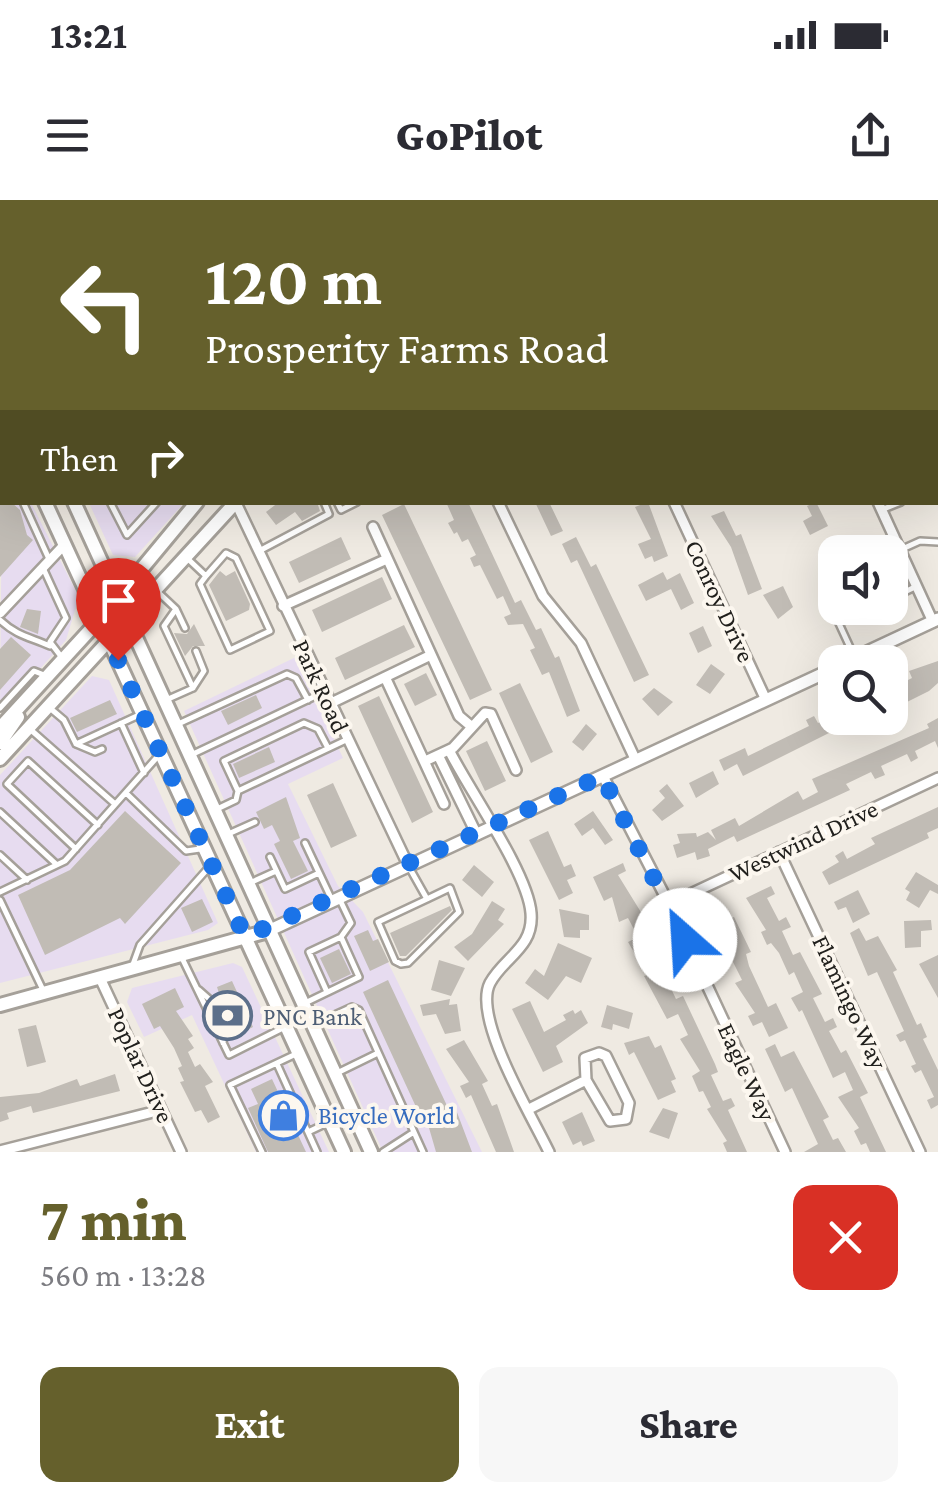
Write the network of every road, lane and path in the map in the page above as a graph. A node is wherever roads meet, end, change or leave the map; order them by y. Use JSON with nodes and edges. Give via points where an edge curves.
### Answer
{"nodes":[{"id":1,"x":24,"y":505,"type":"edge"},
{"id":2,"x":75,"y":505,"type":"edge"},
{"id":3,"x":111,"y":505,"type":"edge"},
{"id":4,"x":153,"y":505,"type":"edge"},
{"id":5,"x":194,"y":505,"type":"edge"},
{"id":6,"x":233,"y":505,"type":"edge"},
{"id":7,"x":237,"y":505,"type":"edge"},
{"id":8,"x":325,"y":505,"type":"edge"},
{"id":9,"x":499,"y":505,"type":"edge"},
{"id":10,"x":675,"y":505,"type":"edge"},
{"id":11,"x":880,"y":506,"type":"edge"},
{"id":12,"x":48,"y":508,"type":"edge"},
{"id":13,"x":373,"y":527,"type":"dead end"},
{"id":14,"x":35,"y":529,"type":"junction"},
{"id":15,"x":893,"y":535,"type":"edge"},
{"id":16,"x":938,"y":542,"type":"edge"},
{"id":17,"x":64,"y":544,"type":"junction"},
{"id":18,"x":908,"y":546,"type":"edge"},
{"id":19,"x":258,"y":551,"type":"junction"},
{"id":20,"x":186,"y":557,"type":"junction"},
{"id":21,"x":387,"y":559,"type":"junction"},
{"id":22,"x":46,"y":564,"type":"junction"},
{"id":23,"x":908,"y":567,"type":"edge"},
{"id":24,"x":206,"y":576,"type":"junction"},
{"id":25,"x":917,"y":586,"type":"junction"},
{"id":26,"x":156,"y":590,"type":"junction"},
{"id":27,"x":908,"y":590,"type":"edge"},
{"id":28,"x":117,"y":598,"type":"junction"},
{"id":29,"x":284,"y":606,"type":"junction"},
{"id":30,"x":176,"y":609,"type":"junction"},
{"id":31,"x":0,"y":617,"type":"edge"},
{"id":32,"x":100,"y":619,"type":"junction"},
{"id":33,"x":127,"y":621,"type":"junction"},
{"id":34,"x":936,"y":621,"type":"edge"},
{"id":35,"x":185,"y":628,"type":"dead end"},
{"id":36,"x":109,"y":642,"type":"junction"},
{"id":37,"x":884,"y":645,"type":"edge"},
{"id":38,"x":50,"y":646,"type":"junction"},
{"id":39,"x":196,"y":650,"type":"dead end"},
{"id":40,"x":431,"y":655,"type":"junction"},
{"id":41,"x":63,"y":659,"type":"junction"},
{"id":42,"x":818,"y":676,"type":"edge"},
{"id":43,"x":385,"y":677,"type":"junction"},
{"id":44,"x":193,"y":688,"type":"junction"},
{"id":45,"x":324,"y":692,"type":"junction"},
{"id":46,"x":22,"y":697,"type":"junction"},
{"id":47,"x":308,"y":700,"type":"junction"},
{"id":48,"x":766,"y":700,"type":"junction"},
{"id":49,"x":164,"y":701,"type":"junction"},
{"id":50,"x":329,"y":704,"type":"junction"},
{"id":51,"x":49,"y":707,"type":"junction"},
{"id":52,"x":0,"y":708,"type":"edge"},
{"id":53,"x":143,"y":713,"type":"junction"},
{"id":54,"x":122,"y":723,"type":"junction"},
{"id":55,"x":175,"y":725,"type":"junction"},
{"id":56,"x":472,"y":727,"type":"junction"},
{"id":57,"x":0,"y":728,"type":"edge"},
{"id":58,"x":29,"y":728,"type":"junction"},
{"id":59,"x":346,"y":740,"type":"junction"},
{"id":60,"x":0,"y":743,"type":"edge"},
{"id":61,"x":76,"y":744,"type":"junction"},
{"id":62,"x":328,"y":748,"type":"junction"},
{"id":63,"x":102,"y":749,"type":"dead end"},
{"id":64,"x":448,"y":750,"type":"junction"},
{"id":65,"x":161,"y":753,"type":"junction"},
{"id":66,"x":438,"y":755,"type":"junction"},
{"id":67,"x":189,"y":756,"type":"junction"},
{"id":68,"x":0,"y":760,"type":"edge"},
{"id":69,"x":636,"y":761,"type":"junction"},
{"id":70,"x":425,"y":762,"type":"junction"},
{"id":71,"x":516,"y":770,"type":"dead end"},
{"id":72,"x":144,"y":772,"type":"junction"},
{"id":73,"x":602,"y":776,"type":"junction"},
{"id":74,"x":0,"y":778,"type":"edge"},
{"id":75,"x":938,"y":778,"type":"edge"},
{"id":76,"x":7,"y":784,"type":"junction"},
{"id":77,"x":238,"y":791,"type":"junction"},
{"id":78,"x":126,"y":793,"type":"junction"},
{"id":79,"x":116,"y":804,"type":"junction"},
{"id":80,"x":444,"y":804,"type":"dead end"},
{"id":81,"x":213,"y":811,"type":"junction"},
{"id":82,"x":0,"y":812,"type":"edge"},
{"id":83,"x":255,"y":822,"type":"dead end"},
{"id":84,"x":98,"y":825,"type":"junction"},
{"id":85,"x":492,"y":829,"type":"junction"},
{"id":86,"x":477,"y":835,"type":"junction"},
{"id":87,"x":224,"y":836,"type":"junction"},
{"id":88,"x":305,"y":843,"type":"dead end"},
{"id":89,"x":204,"y":848,"type":"junction"},
{"id":90,"x":76,"y":849,"type":"junction"},
{"id":91,"x":780,"y":852,"type":"junction"},
{"id":92,"x":0,"y":855,"type":"edge"},
{"id":93,"x":270,"y":857,"type":"dead end"},
{"id":94,"x":212,"y":864,"type":"junction"},
{"id":95,"x":58,"y":866,"type":"junction"},
{"id":96,"x":409,"y":867,"type":"junction"},
{"id":97,"x":276,"y":871,"type":"junction"},
{"id":98,"x":319,"y":873,"type":"junction"},
{"id":99,"x":27,"y":880,"type":"junction"},
{"id":100,"x":246,"y":885,"type":"junction"},
{"id":101,"x":0,"y":892,"type":"edge"},
{"id":102,"x":336,"y":899,"type":"junction"},
{"id":103,"x":426,"y":899,"type":"junction"},
{"id":104,"x":0,"y":900,"type":"edge"},
{"id":105,"x":669,"y":904,"type":"junction"},
{"id":106,"x":268,"y":931,"type":"junction"},
{"id":107,"x":245,"y":937,"type":"junction"},
{"id":108,"x":340,"y":937,"type":"junction"},
{"id":109,"x":180,"y":955,"type":"junction"},
{"id":110,"x":132,"y":968,"type":"junction"},
{"id":111,"x":100,"y":978,"type":"junction"},
{"id":112,"x":196,"y":988,"type":"junction"},
{"id":113,"x":328,"y":992,"type":"junction"},
{"id":114,"x":44,"y":993,"type":"junction"},
{"id":115,"x":302,"y":1004,"type":"junction"},
{"id":116,"x":0,"y":1005,"type":"edge"},
{"id":117,"x":218,"y":1006,"type":"dead end"},
{"id":118,"x":225,"y":1022,"type":"dead end"},
{"id":119,"x":312,"y":1025,"type":"junction"},
{"id":120,"x":286,"y":1026,"type":"junction"},
{"id":121,"x":223,"y":1043,"type":"junction"},
{"id":122,"x":298,"y":1053,"type":"junction"},
{"id":123,"x":378,"y":1053,"type":"junction"},
{"id":124,"x":277,"y":1064,"type":"junction"},
{"id":125,"x":334,"y":1074,"type":"junction"},
{"id":126,"x":586,"y":1080,"type":"junction"},
{"id":127,"x":528,"y":1109,"type":"junction"},
{"id":128,"x":161,"y":1110,"type":"junction"},
{"id":129,"x":378,"y":1115,"type":"dead end"},
{"id":130,"x":330,"y":1122,"type":"junction"},
{"id":131,"x":358,"y":1124,"type":"junction"},
{"id":132,"x":308,"y":1132,"type":"junction"},
{"id":133,"x":414,"y":1132,"type":"junction"},
{"id":134,"x":0,"y":1152,"type":"edge"},
{"id":135,"x":181,"y":1152,"type":"edge"},
{"id":136,"x":262,"y":1152,"type":"edge"},
{"id":137,"x":318,"y":1152,"type":"edge"},
{"id":138,"x":344,"y":1152,"type":"edge"},
{"id":139,"x":371,"y":1152,"type":"edge"},
{"id":140,"x":384,"y":1152,"type":"edge"},
{"id":141,"x":423,"y":1152,"type":"edge"},
{"id":142,"x":549,"y":1152,"type":"edge"},
{"id":143,"x":785,"y":1152,"type":"edge"},
{"id":144,"x":920,"y":1152,"type":"edge"}],
"edges":[{"from":1,"to":14,"type":"lane"},
{"from":2,"to":28,"type":"main road"},
{"from":3,"to":4,"type":"lane","via":[[126,535]]},
{"from":5,"to":28,"type":"main road"},
{"from":6,"to":20,"type":"main road"},
{"from":7,"to":19,"type":"street","name":"Park Road"},
{"from":8,"to":19,"type":"lane","via":[[329,514]]},
{"from":9,"to":69,"type":"street","via":[[543,596],[581,643]]},
{"from":10,"to":48,"type":"street","name":"Conroy Drive"},
{"from":11,"to":15,"type":"street"},
{"from":12,"to":14,"type":"lane"},
{"from":12,"to":17,"type":"main road"},
{"from":13,"to":21,"type":"street"},
{"from":14,"to":22,"type":"lane"},
{"from":16,"to":18,"type":"lane"},
{"from":17,"to":22,"type":"street"},
{"from":17,"to":32,"type":"main road"},
{"from":19,"to":29,"type":"street","name":"Park Road"},
{"from":20,"to":24,"type":"lane"},
{"from":20,"to":26,"type":"main road"},
{"from":21,"to":29,"type":"street"},
{"from":21,"to":40,"type":"street"},
{"from":22,"to":31,"type":"street"},
{"from":22,"to":38,"type":"lane","via":[[66,618]]},
{"from":23,"to":25,"type":"street"},
{"from":24,"to":24,"type":"lane","via":[[200,584],[230,650],[270,631],[236,558],[226,553]]},
{"from":25,"to":27,"type":"lane"},
{"from":25,"to":34,"type":"street"},
{"from":26,"to":30,"type":"lane"},
{"from":26,"to":33,"type":"main road"},
{"from":28,"to":32,"type":"main road"},
{"from":28,"to":33,"type":"main road"},
{"from":29,"to":45,"type":"street","name":"Park Road"},
{"from":30,"to":35,"type":"lane"},
{"from":30,"to":44,"type":"lane","via":[[164,626]]},
{"from":31,"to":38,"type":"lane","via":[[21,638]]},
{"from":32,"to":36,"type":"main road"},
{"from":32,"to":41,"type":"main road"},
{"from":33,"to":36,"type":"main road"},
{"from":33,"to":49,"type":"main road"},
{"from":34,"to":37,"type":"street"},
{"from":36,"to":51,"type":"main road"},
{"from":36,"to":53,"type":"main road"},
{"from":38,"to":41,"type":"lane"},
{"from":39,"to":44,"type":"lane","via":[[204,671]]},
{"from":40,"to":43,"type":"street"},
{"from":40,"to":56,"type":"street","via":[[458,716]]},
{"from":41,"to":46,"type":"main road"},
{"from":42,"to":48,"type":"street"},
{"from":43,"to":50,"type":"street"},
{"from":43,"to":70,"type":"street"},
{"from":44,"to":49,"type":"lane"},
{"from":45,"to":47,"type":"lane"},
{"from":45,"to":50,"type":"street","name":"Park Road"},
{"from":46,"to":52,"type":"lane"},
{"from":46,"to":57,"type":"main road"},
{"from":46,"to":60,"type":"main road"},
{"from":47,"to":55,"type":"lane","via":[[296,678],[286,674]]},
{"from":47,"to":67,"type":"lane"},
{"from":48,"to":69,"type":"street"},
{"from":49,"to":55,"type":"main road"},
{"from":50,"to":59,"type":"street","name":"Park Road"},
{"from":51,"to":58,"type":"main road"},
{"from":51,"to":61,"type":"lane"},
{"from":53,"to":54,"type":"lane"},
{"from":53,"to":65,"type":"main road"},
{"from":54,"to":61,"type":"lane"},
{"from":54,"to":72,"type":"lane"},
{"from":55,"to":67,"type":"main road"},
{"from":56,"to":64,"type":"street"},
{"from":56,"to":71,"type":"street","via":[[491,714]]},
{"from":58,"to":68,"type":"main road"},
{"from":58,"to":79,"type":"lane"},
{"from":59,"to":62,"type":"lane"},
{"from":59,"to":96,"type":"street","name":"Park Road"},
{"from":61,"to":63,"type":"lane"},
{"from":62,"to":77,"type":"lane"},
{"from":62,"to":77,"type":"lane","via":[[318,729],[304,723],[224,761]]},
{"from":64,"to":66,"type":"street"},
{"from":64,"to":85,"type":"street"},
{"from":65,"to":72,"type":"lane"},
{"from":65,"to":89,"type":"main road"},
{"from":66,"to":70,"type":"street"},
{"from":66,"to":86,"type":"street"},
{"from":67,"to":81,"type":"main road"},
{"from":69,"to":73,"type":"street"},
{"from":70,"to":80,"type":"street"},
{"from":72,"to":78,"type":"lane"},
{"from":73,"to":85,"type":"street"},
{"from":73,"to":105,"type":"street","name":"Eagle Way"},
{"from":74,"to":76,"type":"lane"},
{"from":75,"to":91,"type":"street","name":"Westwind Drive"},
{"from":76,"to":84,"type":"lane","via":[[28,761]]},
{"from":76,"to":90,"type":"lane"},
{"from":77,"to":81,"type":"lane","via":[[236,800]]},
{"from":78,"to":79,"type":"lane"},
{"from":78,"to":89,"type":"lane","via":[[186,850]]},
{"from":79,"to":84,"type":"lane"},
{"from":81,"to":87,"type":"main road"},
{"from":82,"to":95,"type":"lane"},
{"from":83,"to":87,"type":"lane"},
{"from":84,"to":90,"type":"lane"},
{"from":85,"to":86,"type":"street"},
{"from":85,"to":127,"type":"street","via":[[532,914],[528,937],[493,978],[485,1008]]},
{"from":86,"to":96,"type":"street"},
{"from":87,"to":100,"type":"main road"},
{"from":88,"to":98,"type":"lane"},
{"from":89,"to":94,"type":"main road"},
{"from":90,"to":95,"type":"lane"},
{"from":91,"to":105,"type":"street","name":"Westwind Drive"},
{"from":91,"to":144,"type":"street","name":"Flamingo Way"},
{"from":92,"to":99,"type":"lane"},
{"from":93,"to":97,"type":"lane"},
{"from":94,"to":107,"type":"main road"},
{"from":94,"to":110,"type":"lane","via":[[140,945]]},
{"from":95,"to":99,"type":"lane"},
{"from":96,"to":102,"type":"street"},
{"from":96,"to":103,"type":"lane"},
{"from":97,"to":98,"type":"lane","via":[[285,889]]},
{"from":97,"to":100,"type":"lane"},
{"from":98,"to":102,"type":"lane"},
{"from":99,"to":101,"type":"lane"},
{"from":100,"to":106,"type":"main road"},
{"from":102,"to":106,"type":"street"},
{"from":102,"to":108,"type":"lane","via":[[350,923]]},
{"from":103,"to":103,"type":"lane","via":[[450,888],[458,912],[401,964],[378,922]]},
{"from":104,"to":114,"type":"lane"},
{"from":105,"to":143,"type":"street","name":"Eagle Way"},
{"from":106,"to":107,"type":"main road"},
{"from":106,"to":115,"type":"main road"},
{"from":107,"to":109,"type":"main road"},
{"from":107,"to":120,"type":"main road"},
{"from":108,"to":113,"type":"lane","via":[[359,977]]},
{"from":108,"to":113,"type":"lane","via":[[309,952]]},
{"from":109,"to":110,"type":"main road"},
{"from":109,"to":112,"type":"lane"},
{"from":110,"to":111,"type":"main road"},
{"from":111,"to":114,"type":"main road"},
{"from":111,"to":128,"type":"street","name":"Poplar Drive"},
{"from":112,"to":117,"type":"lane"},
{"from":112,"to":121,"type":"lane"},
{"from":113,"to":115,"type":"lane"},
{"from":114,"to":116,"type":"main road"},
{"from":115,"to":119,"type":"main road"},
{"from":118,"to":121,"type":"lane"},
{"from":119,"to":123,"type":"lane","via":[[355,1008]]},
{"from":119,"to":125,"type":"main road"},
{"from":120,"to":121,"type":"lane","via":[[228,1055]]},
{"from":120,"to":122,"type":"main road"},
{"from":122,"to":124,"type":"lane"},
{"from":122,"to":130,"type":"main road"},
{"from":123,"to":125,"type":"lane"},
{"from":123,"to":133,"type":"lane"},
{"from":124,"to":132,"type":"lane"},
{"from":124,"to":136,"type":"lane","via":[[230,1085]]},
{"from":125,"to":131,"type":"main road"},
{"from":126,"to":126,"type":"street","via":[[610,1121],[626,1119],[629,1103],[606,1056],[585,1058]]},
{"from":126,"to":127,"type":"street"},
{"from":127,"to":142,"type":"street"},
{"from":128,"to":134,"type":"street"},
{"from":128,"to":135,"type":"street","name":"Poplar Drive"},
{"from":129,"to":131,"type":"lane"},
{"from":130,"to":132,"type":"lane"},
{"from":130,"to":138,"type":"main road"},
{"from":131,"to":139,"type":"main road"},
{"from":132,"to":137,"type":"lane"},
{"from":133,"to":140,"type":"lane"},
{"from":133,"to":141,"type":"lane"}]}
